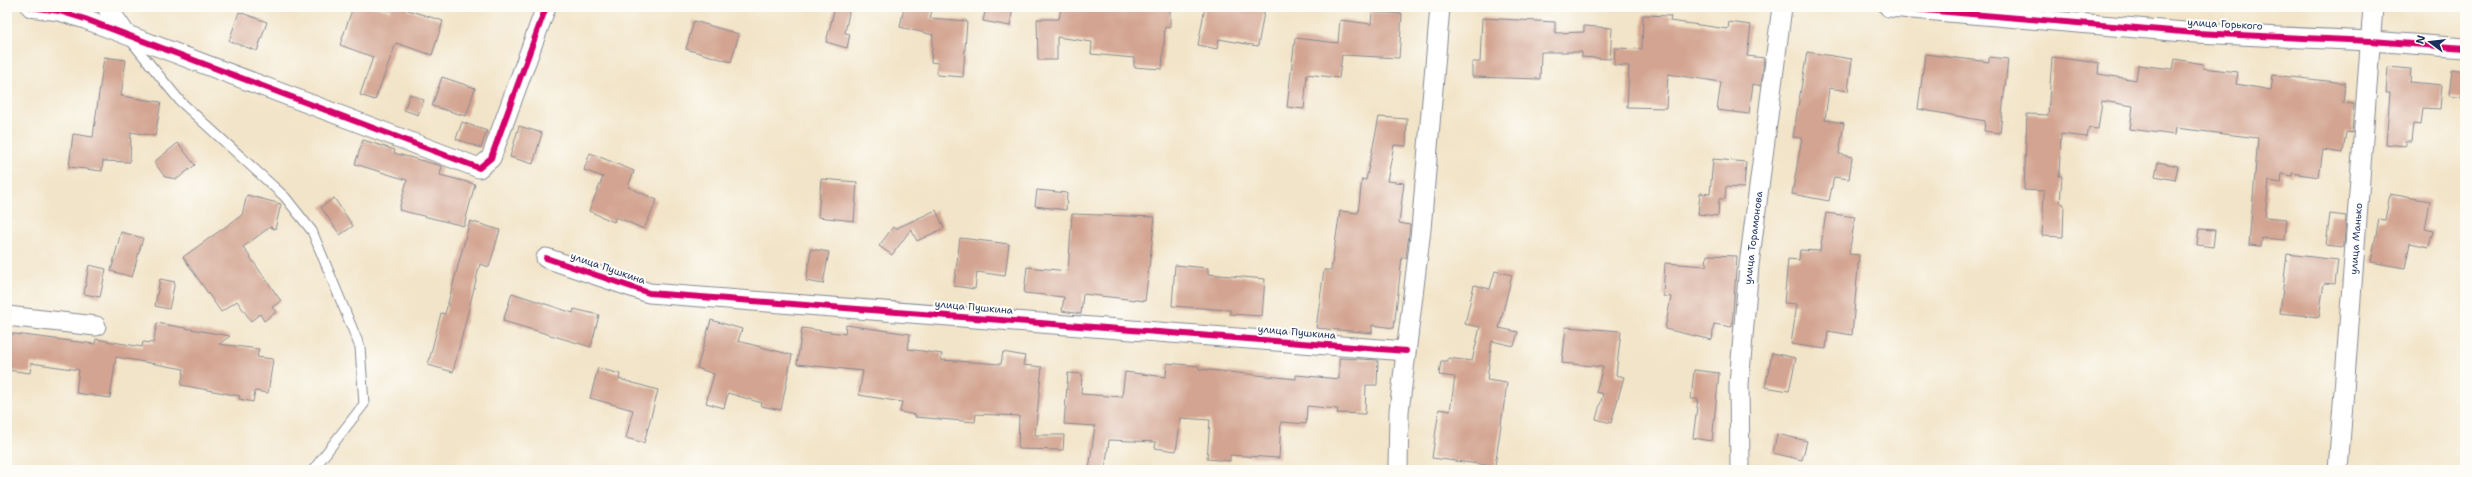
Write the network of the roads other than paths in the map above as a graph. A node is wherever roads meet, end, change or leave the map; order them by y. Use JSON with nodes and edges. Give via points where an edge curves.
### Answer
{"nodes":[{"id":1,"x":31,"y":7,"type":"edge"},
{"id":2,"x":107,"y":7,"type":"edge"},
{"id":3,"x":546,"y":7,"type":"edge"},
{"id":4,"x":1440,"y":7,"type":"edge"},
{"id":5,"x":1782,"y":7,"type":"edge"},
{"id":6,"x":1889,"y":7,"type":"edge"},
{"id":7,"x":2373,"y":7,"type":"edge"},
{"id":8,"x":125,"y":33,"type":"junction"},
{"id":9,"x":2371,"y":40,"type":"junction"},
{"id":10,"x":2465,"y":48,"type":"edge"},
{"id":11,"x":546,"y":258,"type":"dead end"},
{"id":12,"x":7,"y":316,"type":"edge"},
{"id":13,"x":96,"y":326,"type":"dead end"},
{"id":14,"x":1406,"y":351,"type":"junction"},
{"id":15,"x":1740,"y":469,"type":"edge"},
{"id":16,"x":313,"y":470,"type":"edge"},
{"id":17,"x":1398,"y":470,"type":"edge"},
{"id":18,"x":2338,"y":470,"type":"edge"}],
"edges":[{"from":1,"to":8,"type":"street","via":[[59,11]]},
{"from":2,"to":8,"type":"street"},
{"from":3,"to":8,"type":"street","via":[[491,158],[479,168]]},
{"from":4,"to":14,"type":"street","via":[[1421,229]]},
{"from":5,"to":15,"type":"street","name":"улица Торамонова","via":[[1748,265],[1739,384]]},
{"from":6,"to":9,"type":"street","name":"улица Горького","via":[[2196,33]]},
{"from":7,"to":9,"type":"street","name":"улица Манько"},
{"from":8,"to":16,"type":"lane","via":[[180,101],[285,197],[312,231],[360,347],[364,404]]},
{"from":9,"to":10,"type":"street","name":"улица Горького"},
{"from":9,"to":18,"type":"street","name":"улица Манько"},
{"from":11,"to":14,"type":"street","name":"улица Пушкина","via":[[649,293]]},
{"from":12,"to":13,"type":"street"},
{"from":14,"to":17,"type":"street","via":[[1399,410]]}]}
